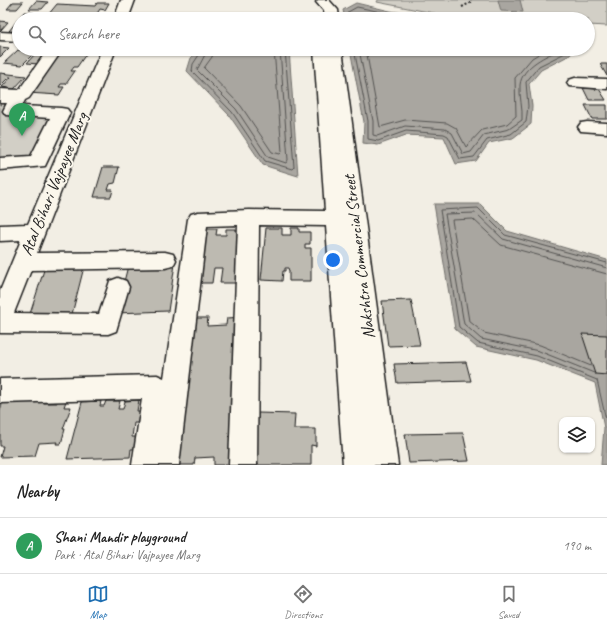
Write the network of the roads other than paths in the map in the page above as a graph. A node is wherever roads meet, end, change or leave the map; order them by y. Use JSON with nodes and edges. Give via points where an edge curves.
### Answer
{"nodes":[{"id":1,"x":118,"y":0,"type":"edge"},
{"id":2,"x":128,"y":0,"type":"edge"},
{"id":3,"x":322,"y":1,"type":"edge"},
{"id":4,"x":124,"y":12,"type":"edge"},
{"id":5,"x":318,"y":12,"type":"edge"},
{"id":6,"x":331,"y":12,"type":"edge"},
{"id":7,"x":0,"y":36,"type":"edge"},
{"id":8,"x":12,"y":37,"type":"edge"},
{"id":9,"x":51,"y":56,"type":"edge"},
{"id":10,"x":105,"y":56,"type":"edge"},
{"id":11,"x":322,"y":56,"type":"edge"},
{"id":12,"x":336,"y":56,"type":"edge"},
{"id":13,"x":575,"y":83,"type":"dead end"},
{"id":14,"x":607,"y":84,"type":"edge"},
{"id":15,"x":0,"y":93,"type":"edge"},
{"id":16,"x":0,"y":98,"type":"edge"},
{"id":17,"x":588,"y":127,"type":"dead end"},
{"id":18,"x":607,"y":128,"type":"edge"},
{"id":19,"x":0,"y":164,"type":"edge"},
{"id":20,"x":249,"y":217,"type":"junction"},
{"id":21,"x":336,"y":219,"type":"junction"},
{"id":22,"x":35,"y":232,"type":"junction"},
{"id":23,"x":0,"y":233,"type":"edge"},
{"id":24,"x":165,"y":260,"type":"dead end"},
{"id":25,"x":23,"y":262,"type":"junction"},
{"id":26,"x":118,"y":286,"type":"dead end"},
{"id":27,"x":0,"y":319,"type":"edge"},
{"id":28,"x":0,"y":323,"type":"edge"},
{"id":29,"x":0,"y":391,"type":"edge"},
{"id":30,"x":146,"y":465,"type":"edge"},
{"id":31,"x":165,"y":465,"type":"edge"},
{"id":32,"x":242,"y":465,"type":"edge"},
{"id":33,"x":357,"y":465,"type":"edge"},
{"id":34,"x":384,"y":465,"type":"edge"}],
"edges":[{"from":1,"to":2,"type":"street"},
{"from":2,"to":4,"type":"street"},
{"from":3,"to":5,"type":"street"},
{"from":3,"to":6,"type":"street"},
{"from":7,"to":8,"type":"street"},
{"from":9,"to":15,"type":"street","via":[[23,95]]},
{"from":10,"to":22,"type":"street","name":"Atal Bihari Vajpayee Marg"},
{"from":11,"to":21,"type":"street","name":"Nakshtra Commercial Street"},
{"from":12,"to":34,"type":"street","name":"Nakshtra Commercial Street"},
{"from":13,"to":14,"type":"street"},
{"from":16,"to":19,"type":"street","via":[[17,98],[12,111],[61,113],[38,162]]},
{"from":17,"to":18,"type":"street"},
{"from":20,"to":21,"type":"street"},
{"from":20,"to":31,"type":"street","via":[[198,219]]},
{"from":20,"to":32,"type":"street"},
{"from":21,"to":33,"type":"street","name":"Nakshtra Commercial Street"},
{"from":22,"to":23,"type":"street"},
{"from":22,"to":25,"type":"street","name":"Atal Bihari Vajpayee Marg"},
{"from":24,"to":25,"type":"street"},
{"from":25,"to":27,"type":"street","name":"Atal Bihari Vajpayee Marg"},
{"from":26,"to":28,"type":"street","via":[[108,324]]},
{"from":29,"to":30,"type":"street","via":[[157,387]]}]}
